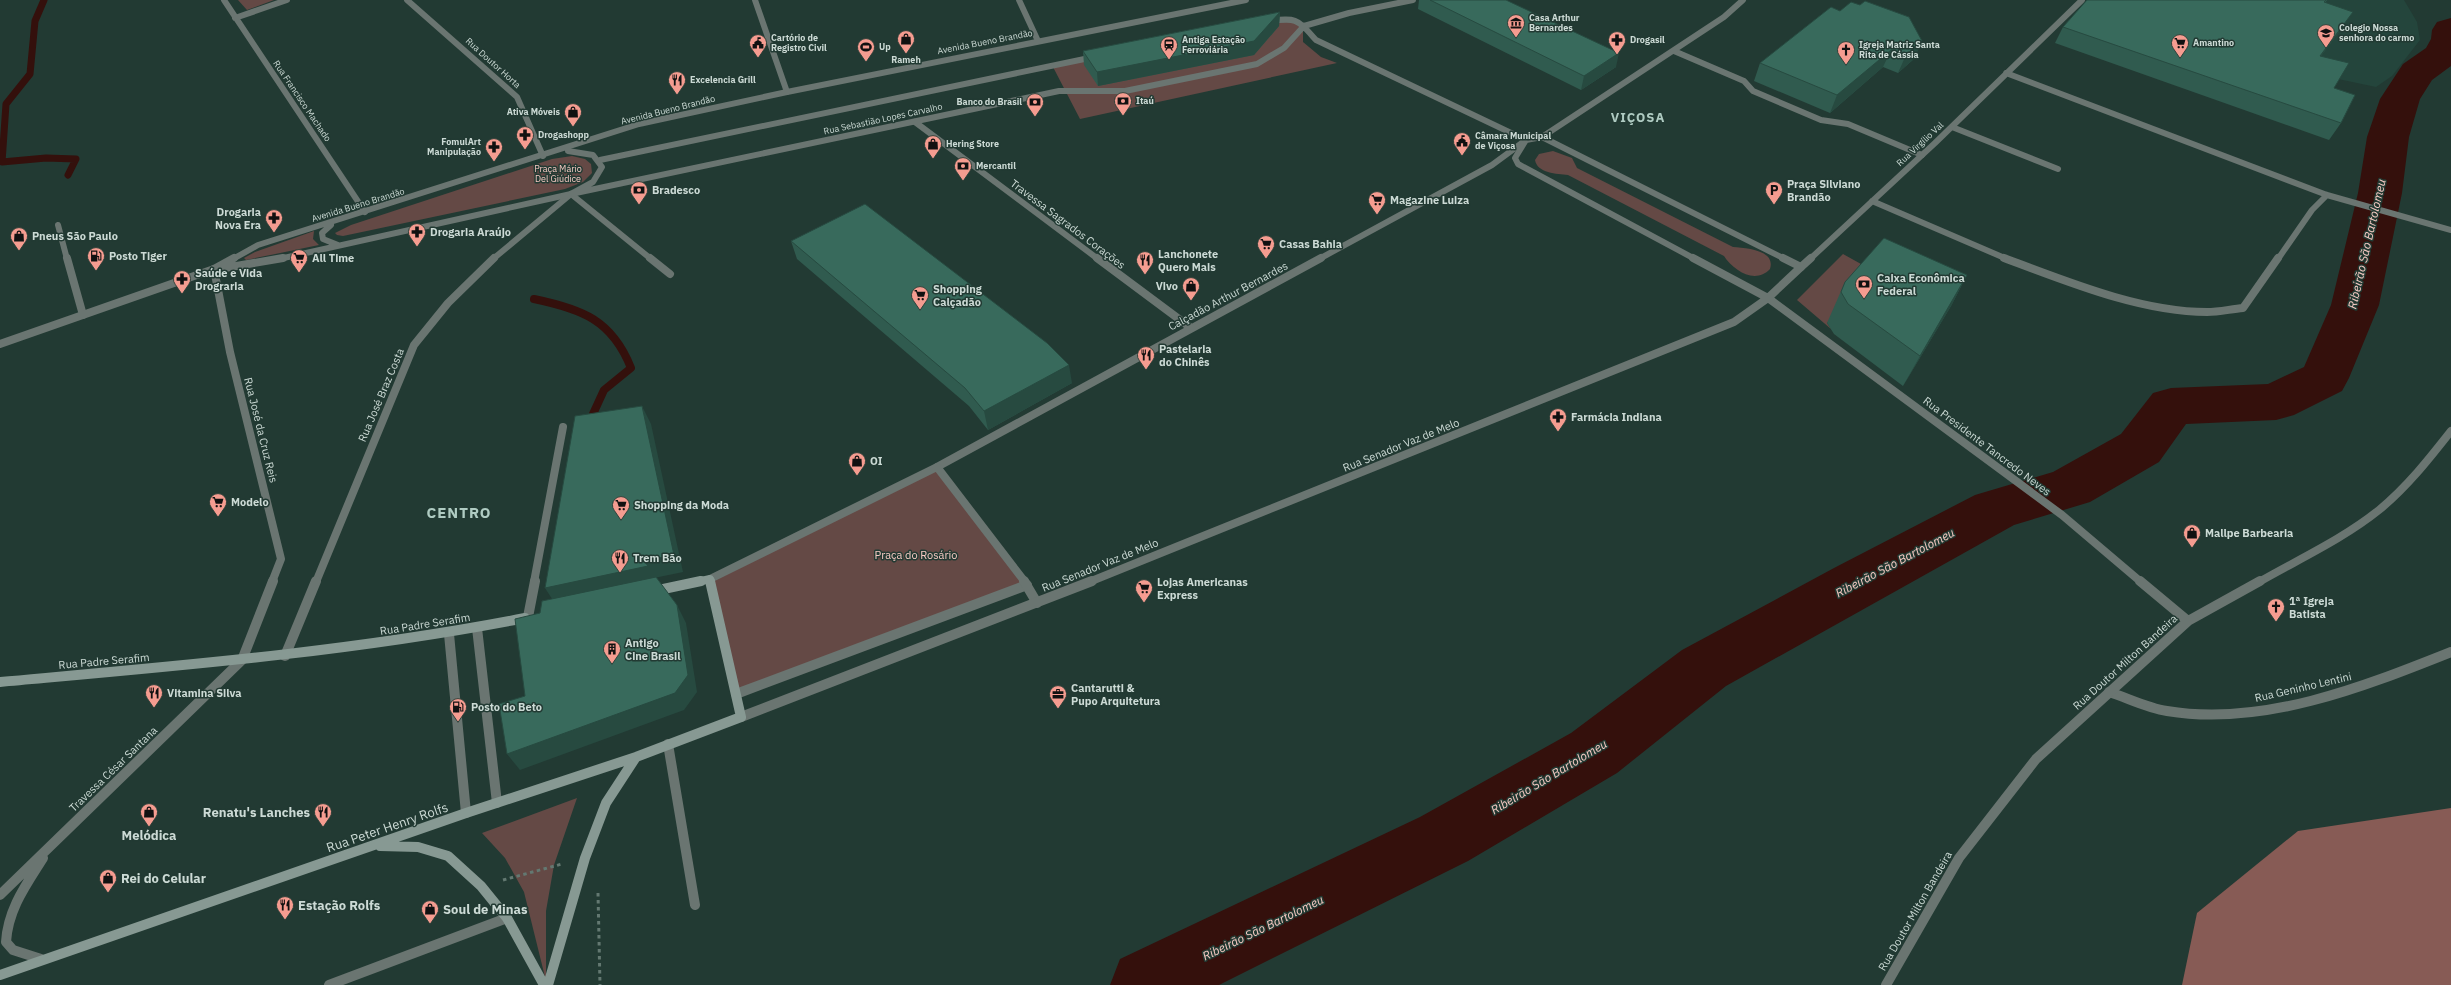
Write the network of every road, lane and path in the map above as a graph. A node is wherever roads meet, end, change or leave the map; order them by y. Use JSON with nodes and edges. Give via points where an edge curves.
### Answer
{"nodes":[{"id":1,"x":224,"y":0,"type":"edge"},
{"id":2,"x":287,"y":0,"type":"edge"},
{"id":3,"x":407,"y":0,"type":"edge"},
{"id":4,"x":755,"y":0,"type":"edge"},
{"id":5,"x":1019,"y":0,"type":"edge"},
{"id":6,"x":1246,"y":0,"type":"edge"},
{"id":7,"x":1413,"y":0,"type":"edge"},
{"id":8,"x":1743,"y":0,"type":"edge"},
{"id":9,"x":2082,"y":0,"type":"edge"},
{"id":10,"x":235,"y":18,"type":"junction"},
{"id":11,"x":1261,"y":23,"type":"edge"},
{"id":12,"x":1304,"y":26,"type":"junction"},
{"id":13,"x":1038,"y":41,"type":"junction"},
{"id":14,"x":1674,"y":52,"type":"junction"},
{"id":15,"x":1099,"y":56,"type":"edge"},
{"id":16,"x":2006,"y":73,"type":"junction"},
{"id":17,"x":787,"y":92,"type":"junction"},
{"id":18,"x":915,"y":122,"type":"junction"},
{"id":19,"x":1952,"y":127,"type":"junction"},
{"id":20,"x":1542,"y":137,"type":"junction"},
{"id":21,"x":1526,"y":140,"type":"junction"},
{"id":22,"x":556,"y":152,"type":"junction"},
{"id":23,"x":1922,"y":155,"type":"junction"},
{"id":24,"x":543,"y":156,"type":"junction"},
{"id":25,"x":600,"y":160,"type":"junction"},
{"id":26,"x":2058,"y":168,"type":"dead end"},
{"id":27,"x":570,"y":194,"type":"junction"},
{"id":28,"x":2327,"y":195,"type":"junction"},
{"id":29,"x":1872,"y":201,"type":"junction"},
{"id":30,"x":365,"y":212,"type":"junction"},
{"id":31,"x":341,"y":219,"type":"junction"},
{"id":32,"x":58,"y":226,"type":"dead end"},
{"id":33,"x":2451,"y":230,"type":"edge"},
{"id":34,"x":338,"y":245,"type":"junction"},
{"id":35,"x":1802,"y":267,"type":"junction"},
{"id":36,"x":214,"y":269,"type":"junction"},
{"id":37,"x":670,"y":274,"type":"dead end"},
{"id":38,"x":1768,"y":298,"type":"junction"},
{"id":39,"x":83,"y":315,"type":"junction"},
{"id":40,"x":1191,"y":328,"type":"junction"},
{"id":41,"x":0,"y":344,"type":"edge"},
{"id":42,"x":563,"y":427,"type":"dead end"},
{"id":43,"x":2451,"y":431,"type":"edge"},
{"id":44,"x":937,"y":467,"type":"junction"},
{"id":45,"x":710,"y":579,"type":"junction"},
{"id":46,"x":1027,"y":585,"type":"junction"},
{"id":47,"x":642,"y":593,"type":"edge"},
{"id":48,"x":1037,"y":603,"type":"junction"},
{"id":49,"x":531,"y":617,"type":"joint"},
{"id":50,"x":2188,"y":621,"type":"junction"},
{"id":51,"x":477,"y":628,"type":"junction"},
{"id":52,"x":449,"y":634,"type":"junction"},
{"id":53,"x":2451,"y":652,"type":"edge"},
{"id":54,"x":285,"y":656,"type":"junction"},
{"id":55,"x":242,"y":660,"type":"junction"},
{"id":56,"x":0,"y":682,"type":"edge"},
{"id":57,"x":2109,"y":692,"type":"junction"},
{"id":58,"x":736,"y":694,"type":"junction"},
{"id":59,"x":741,"y":717,"type":"junction"},
{"id":60,"x":668,"y":744,"type":"junction"},
{"id":61,"x":636,"y":757,"type":"junction"},
{"id":62,"x":497,"y":803,"type":"junction"},
{"id":63,"x":466,"y":813,"type":"junction"},
{"id":64,"x":375,"y":846,"type":"junction"},
{"id":65,"x":48,"y":849,"type":"junction"},
{"id":66,"x":585,"y":858,"type":"junction"},
{"id":67,"x":598,"y":885,"type":"dead end"},
{"id":68,"x":481,"y":886,"type":"junction"},
{"id":69,"x":0,"y":895,"type":"edge"},
{"id":70,"x":695,"y":905,"type":"dead end"},
{"id":71,"x":507,"y":918,"type":"junction"},
{"id":72,"x":41,"y":959,"type":"junction"},
{"id":73,"x":0,"y":975,"type":"edge"},
{"id":74,"x":329,"y":985,"type":"edge"},
{"id":75,"x":544,"y":985,"type":"edge"},
{"id":76,"x":548,"y":985,"type":"edge"},
{"id":77,"x":600,"y":985,"type":"edge"},
{"id":78,"x":1886,"y":985,"type":"edge"}],
"edges":[{"from":1,"to":10,"type":"street","name":"Rua Francisco Machado"},
{"from":2,"to":10,"type":"street"},
{"from":3,"to":24,"type":"street","name":"Rua Doutor Horta","via":[[517,97]]},
{"from":4,"to":17,"type":"street"},
{"from":5,"to":13,"type":"street"},
{"from":6,"to":13,"type":"street","name":"Avenida Bueno Brandão"},
{"from":7,"to":12,"type":"street","via":[[1349,13]]},
{"from":8,"to":14,"type":"street","via":[[1724,18]]},
{"from":9,"to":16,"type":"street","name":"Rua Virgílio Val"},
{"from":10,"to":30,"type":"street","name":"Rua Francisco Machado"},
{"from":11,"to":12,"type":"street","via":[[1291,19],[1299,21]]},
{"from":12,"to":18,"type":"street","name":"Rua Sebastião Lopes Carvalho","via":[[1284,48],[1257,64],[1125,91],[1059,91]]},
{"from":12,"to":21,"type":"street","via":[[1316,40]]},
{"from":13,"to":17,"type":"street","name":"Avenida Bueno Brandão"},
{"from":14,"to":20,"type":"street"},
{"from":14,"to":23,"type":"street","via":[[1744,81],[1752,91],[1821,120],[1848,124]]},
{"from":15,"to":25,"type":"street"},
{"from":16,"to":19,"type":"street","name":"Rua Virgílio Val"},
{"from":16,"to":28,"type":"street"},
{"from":17,"to":22,"type":"street","name":"Avenida Bueno Brandão","via":[[639,124]]},
{"from":18,"to":27,"type":"street","name":"Rua Sebastião Lopes Carvalho"},
{"from":18,"to":40,"type":"street","name":"Travessa Sagrados Corações"},
{"from":19,"to":23,"type":"street","name":"Rua Virgílio Val"},
{"from":19,"to":26,"type":"street"},
{"from":20,"to":21,"type":"street"},
{"from":20,"to":35,"type":"street"},
{"from":21,"to":38,"type":"street","name":"Rua Presidente Tancredo Neves","via":[[1515,158],[1518,164]]},
{"from":21,"to":40,"type":"street","name":"Calçadão Arthur Bernardes","via":[[1492,165]]},
{"from":22,"to":24,"type":"street","name":"Avenida Bueno Brandão"},
{"from":22,"to":25,"type":"street","via":[[584,151]]},
{"from":23,"to":29,"type":"street","name":"Rua Virgílio Val"},
{"from":24,"to":30,"type":"street","name":"Avenida Bueno Brandão"},
{"from":25,"to":27,"type":"street","via":[[602,167],[593,182]]},
{"from":27,"to":34,"type":"street"},
{"from":27,"to":37,"type":"street"},
{"from":27,"to":54,"type":"street","name":"Rua José Braz Costa","via":[[451,298],[430,321],[414,345]]},
{"from":28,"to":29,"type":"street","via":[[2312,210],[2243,308],[2228,313],[2181,310],[2119,297],[1995,253]]},
{"from":28,"to":33,"type":"street"},
{"from":29,"to":35,"type":"street","name":"Rua Virgílio Val"},
{"from":30,"to":31,"type":"street","name":"Avenida Bueno Brandão"},
{"from":31,"to":34,"type":"street","via":[[322,233],[323,239]]},
{"from":31,"to":36,"type":"street","name":"Avenida Bueno Brandão","via":[[258,245]]},
{"from":32,"to":39,"type":"street"},
{"from":34,"to":36,"type":"street","via":[[251,265]]},
{"from":35,"to":38,"type":"street","name":"Rua Virgílio Val"},
{"from":36,"to":39,"type":"street","name":"Avenida Bueno Brandão"},
{"from":36,"to":55,"type":"street","name":"Rua José da Cruz Reis","via":[[230,352],[281,559]]},
{"from":38,"to":48,"type":"street","name":"Rua Senador Vaz de Melo","via":[[1734,322]]},
{"from":38,"to":50,"type":"street","name":"Rua Presidente Tancredo Neves","via":[[2062,515]]},
{"from":39,"to":41,"type":"street","name":"Avenida Bueno Brandão"},
{"from":40,"to":44,"type":"street","name":"Calçadão Arthur Bernardes"},
{"from":42,"to":49,"type":"street"},
{"from":43,"to":50,"type":"street","name":"Rua Doutor Milton Bandeira","via":[[2415,476],[2379,510],[2334,540]]},
{"from":44,"to":45,"type":"street","name":"Calçadão Arthur Bernardes"},
{"from":44,"to":46,"type":"street"},
{"from":45,"to":47,"type":"main road"},
{"from":45,"to":58,"type":"main road"},
{"from":46,"to":48,"type":"street"},
{"from":46,"to":58,"type":"street"},
{"from":48,"to":59,"type":"street","name":"Rua Senador Vaz de Melo"},
{"from":49,"to":51,"type":"main road","name":"Rua Padre Serafim"},
{"from":50,"to":57,"type":"street","name":"Rua Doutor Milton Bandeira"},
{"from":51,"to":52,"type":"main road","name":"Rua Padre Serafim"},
{"from":51,"to":62,"type":"street"},
{"from":52,"to":54,"type":"main road","name":"Rua Padre Serafim"},
{"from":52,"to":63,"type":"street"},
{"from":53,"to":57,"type":"street","name":"Rua Geninho Lentini","via":[[2381,680],[2289,705],[2242,713],[2166,711]]},
{"from":54,"to":55,"type":"main road","name":"Rua Padre Serafim"},
{"from":55,"to":56,"type":"main road","name":"Rua Padre Serafim"},
{"from":55,"to":65,"type":"street","name":"Travessa César Santana"},
{"from":57,"to":78,"type":"street","name":"Rua Doutor Milton Bandeira","via":[[2036,759],[1959,858]]},
{"from":58,"to":59,"type":"main road"},
{"from":59,"to":60,"type":"main road","name":"Rua Peter Henry Rolfs"},
{"from":60,"to":61,"type":"main road","name":"Rua Peter Henry Rolfs"},
{"from":60,"to":70,"type":"street"},
{"from":61,"to":62,"type":"main road","name":"Rua Peter Henry Rolfs"},
{"from":61,"to":66,"type":"main road","via":[[606,803]]},
{"from":62,"to":63,"type":"main road","name":"Rua Peter Henry Rolfs"},
{"from":63,"to":64,"type":"main road","name":"Rua Peter Henry Rolfs"},
{"from":64,"to":68,"type":"main road","via":[[418,847],[448,856]]},
{"from":64,"to":72,"type":"main road","name":"Rua Peter Henry Rolfs"},
{"from":65,"to":69,"type":"street","name":"Travessa César Santana"},
{"from":65,"to":72,"type":"street","via":[[10,913],[6,928],[6,942],[13,950]]},
{"from":66,"to":68,"type":"path"},
{"from":66,"to":76,"type":"main road"},
{"from":67,"to":77,"type":"path"},
{"from":68,"to":71,"type":"main road"},
{"from":71,"to":74,"type":"street"},
{"from":71,"to":75,"type":"main road"},
{"from":72,"to":73,"type":"main road","name":"Rua Peter Henry Rolfs"}]}
